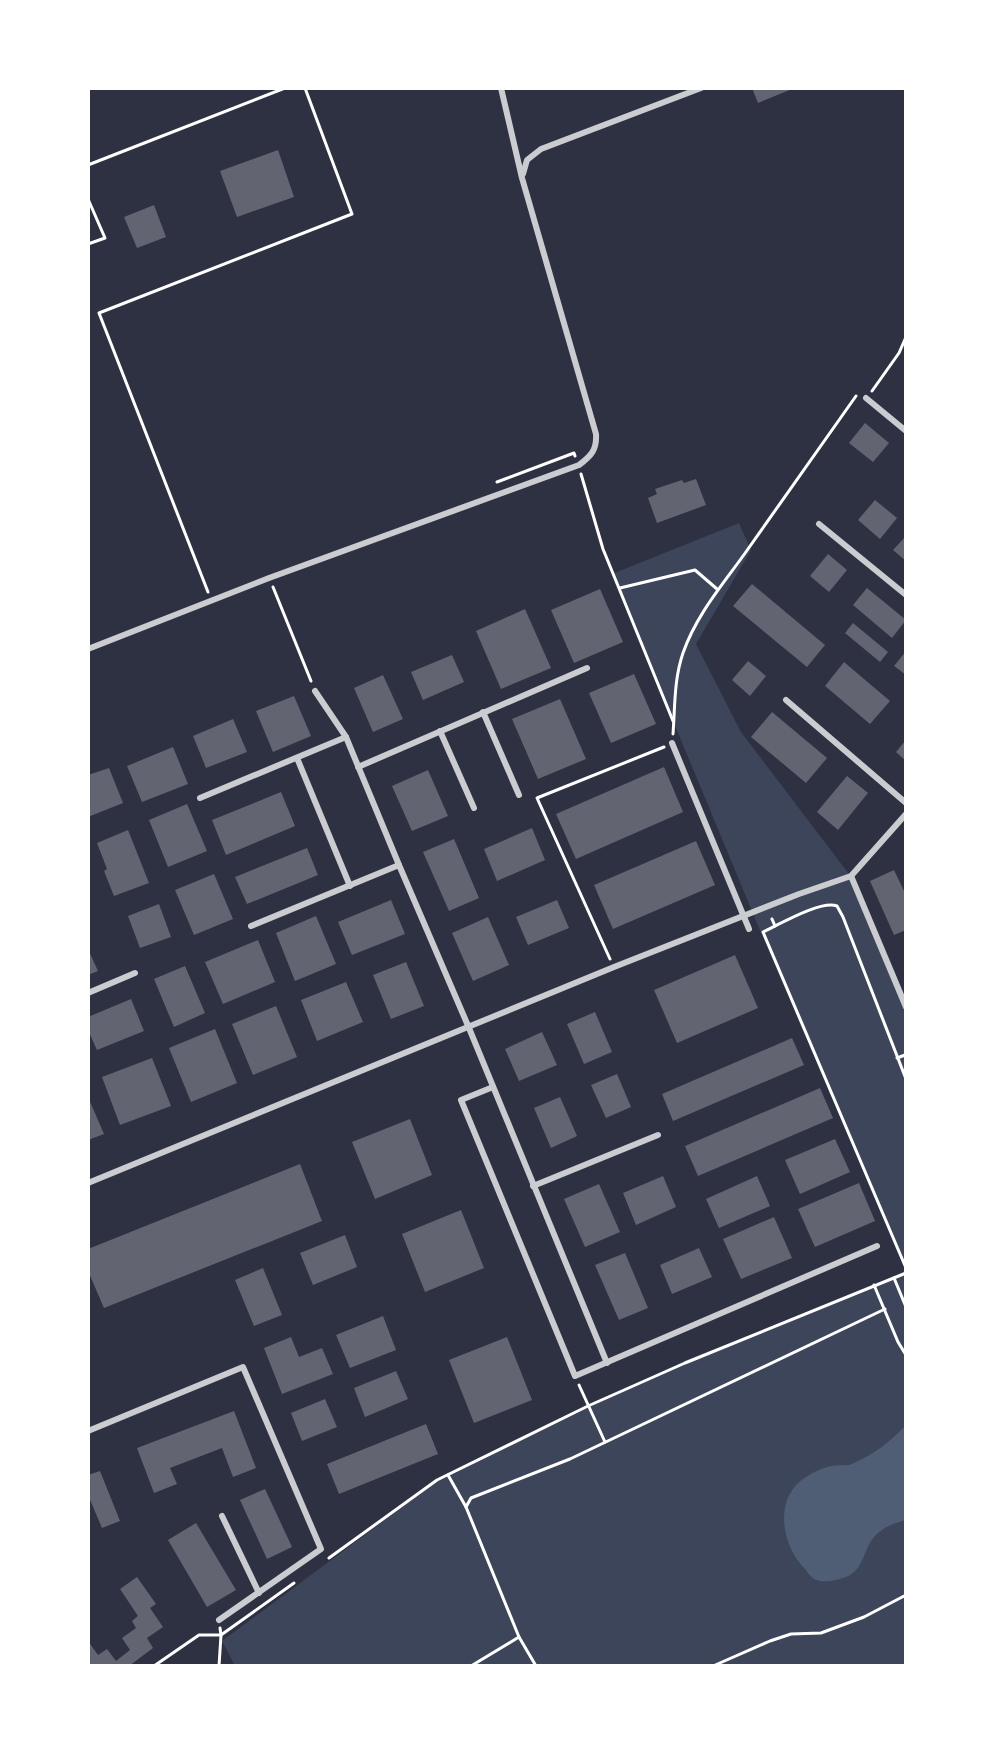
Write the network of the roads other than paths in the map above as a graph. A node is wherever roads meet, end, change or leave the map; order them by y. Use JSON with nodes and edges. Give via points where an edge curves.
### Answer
{"nodes":[{"id":1,"x":501,"y":88,"type":"edge"},
{"id":2,"x":701,"y":88,"type":"edge"},
{"id":3,"x":522,"y":178,"type":"junction"},
{"id":4,"x":866,"y":398,"type":"road end"},
{"id":5,"x":906,"y":431,"type":"edge"},
{"id":6,"x":819,"y":524,"type":"dead end"},
{"id":7,"x":906,"y":595,"type":"edge"},
{"id":8,"x":88,"y":649,"type":"edge"},
{"id":9,"x":587,"y":668,"type":"dead end"},
{"id":10,"x":315,"y":692,"type":"road end"},
{"id":11,"x":786,"y":700,"type":"dead end"},
{"id":12,"x":483,"y":712,"type":"junction"},
{"id":13,"x":440,"y":731,"type":"junction"},
{"id":14,"x":346,"y":737,"type":"junction"},
{"id":15,"x":672,"y":743,"type":"road end"},
{"id":16,"x":297,"y":758,"type":"junction"},
{"id":17,"x":358,"y":766,"type":"junction"},
{"id":18,"x":519,"y":795,"type":"dead end"},
{"id":19,"x":200,"y":798,"type":"dead end"},
{"id":20,"x":906,"y":802,"type":"edge"},
{"id":21,"x":474,"y":808,"type":"dead end"},
{"id":22,"x":906,"y":813,"type":"edge"},
{"id":23,"x":399,"y":865,"type":"junction"},
{"id":24,"x":851,"y":876,"type":"junction"},
{"id":25,"x":350,"y":886,"type":"junction"},
{"id":26,"x":744,"y":916,"type":"junction"},
{"id":27,"x":251,"y":926,"type":"dead end"},
{"id":28,"x":749,"y":929,"type":"dead end"},
{"id":29,"x":135,"y":974,"type":"dead end"},
{"id":30,"x":88,"y":993,"type":"edge"},
{"id":31,"x":906,"y":1007,"type":"edge"},
{"id":32,"x":469,"y":1028,"type":"junction"},
{"id":33,"x":493,"y":1087,"type":"junction"},
{"id":34,"x":658,"y":1135,"type":"dead end"},
{"id":35,"x":88,"y":1183,"type":"edge"},
{"id":36,"x":533,"y":1186,"type":"junction"},
{"id":37,"x":877,"y":1246,"type":"dead end"},
{"id":38,"x":607,"y":1363,"type":"junction"},
{"id":39,"x":88,"y":1431,"type":"edge"},
{"id":40,"x":222,"y":1516,"type":"dead end"},
{"id":41,"x":259,"y":1593,"type":"junction"},
{"id":42,"x":219,"y":1620,"type":"dead end"}],
"edges":[{"from":1,"to":3,"type":"street"},
{"from":2,"to":3,"type":"street","via":[[541,149],[527,160]]},
{"from":3,"to":8,"type":"street","via":[[596,434],[593,453],[579,465]]},
{"from":4,"to":5,"type":"street"},
{"from":6,"to":7,"type":"street"},
{"from":9,"to":12,"type":"street"},
{"from":10,"to":14,"type":"street"},
{"from":11,"to":20,"type":"street"},
{"from":12,"to":13,"type":"street"},
{"from":12,"to":18,"type":"street"},
{"from":13,"to":17,"type":"street"},
{"from":13,"to":21,"type":"street"},
{"from":14,"to":16,"type":"street"},
{"from":14,"to":17,"type":"street"},
{"from":15,"to":26,"type":"street"},
{"from":16,"to":19,"type":"street"},
{"from":16,"to":25,"type":"street"},
{"from":17,"to":23,"type":"street"},
{"from":22,"to":24,"type":"street"},
{"from":23,"to":25,"type":"street"},
{"from":23,"to":32,"type":"street"},
{"from":24,"to":26,"type":"street"},
{"from":24,"to":31,"type":"street"},
{"from":25,"to":27,"type":"street"},
{"from":26,"to":28,"type":"street"},
{"from":26,"to":32,"type":"street"},
{"from":29,"to":30,"type":"street"},
{"from":32,"to":33,"type":"street"},
{"from":32,"to":35,"type":"street"},
{"from":33,"to":36,"type":"street"},
{"from":33,"to":38,"type":"street","via":[[461,1100],[575,1376]]},
{"from":34,"to":36,"type":"street"},
{"from":36,"to":38,"type":"street"},
{"from":37,"to":38,"type":"street"},
{"from":39,"to":41,"type":"street","via":[[243,1367],[321,1549]]},
{"from":40,"to":41,"type":"street"},
{"from":41,"to":42,"type":"street"}]}
